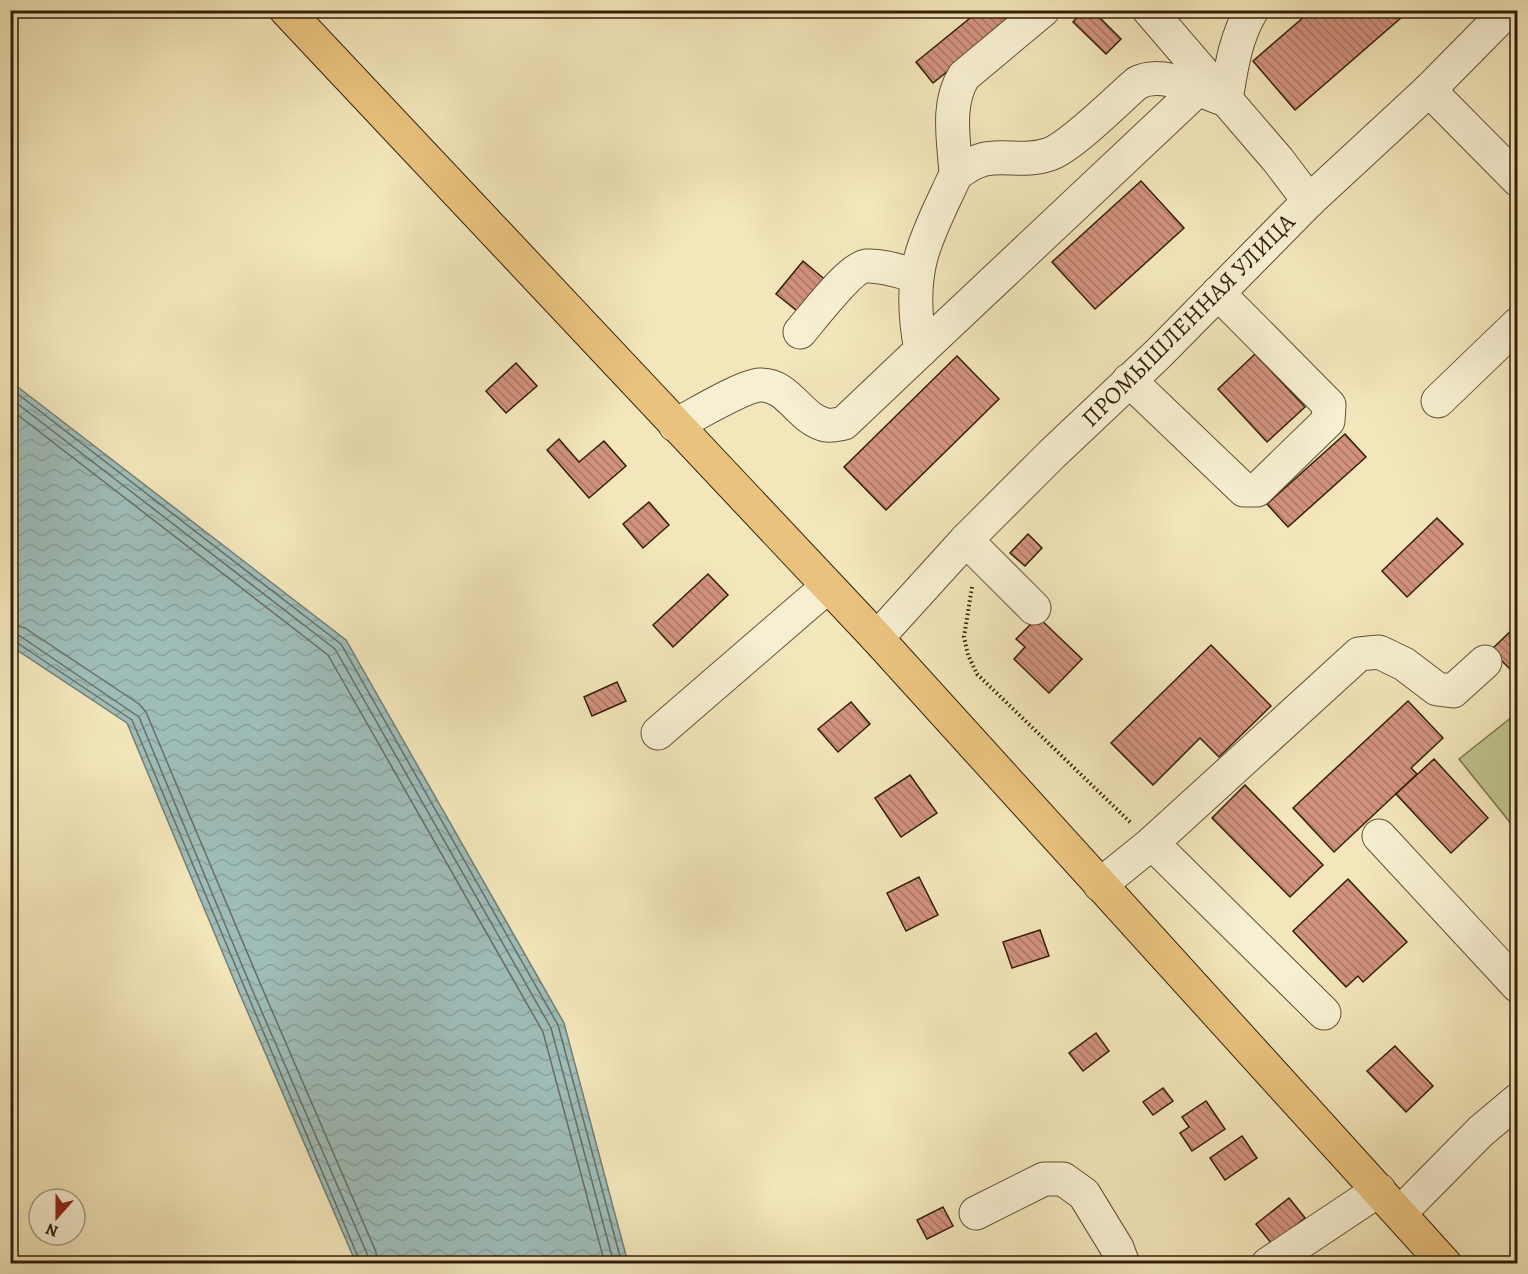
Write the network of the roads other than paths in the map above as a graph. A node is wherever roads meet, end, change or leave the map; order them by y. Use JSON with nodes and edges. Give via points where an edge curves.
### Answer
{"nodes":[{"id":1,"x":286,"y":10,"type":"edge"},
{"id":2,"x":1043,"y":10,"type":"edge"},
{"id":3,"x":1149,"y":10,"type":"edge"},
{"id":4,"x":1252,"y":10,"type":"edge"},
{"id":5,"x":1508,"y":10,"type":"edge"},
{"id":6,"x":1430,"y":90,"type":"junction"},
{"id":7,"x":1211,"y":95,"type":"junction"},
{"id":8,"x":956,"y":174,"type":"junction"},
{"id":9,"x":1518,"y":180,"type":"edge"},
{"id":10,"x":1309,"y":201,"type":"junction"},
{"id":11,"x":917,"y":276,"type":"junction"},
{"id":12,"x":1218,"y":293,"type":"junction"},
{"id":13,"x":1518,"y":324,"type":"edge"},
{"id":14,"x":801,"y":332,"type":"dead end"},
{"id":15,"x":921,"y":350,"type":"junction"},
{"id":16,"x":1129,"y":380,"type":"junction"},
{"id":17,"x":1438,"y":401,"type":"dead end"},
{"id":18,"x":675,"y":425,"type":"junction"},
{"id":19,"x":976,"y":550,"type":"junction"},
{"id":20,"x":827,"y":587,"type":"junction"},
{"id":21,"x":1034,"y":608,"type":"dead end"},
{"id":22,"x":877,"y":638,"type":"junction"},
{"id":23,"x":1485,"y":663,"type":"dead end"},
{"id":24,"x":658,"y":733,"type":"dead end"},
{"id":25,"x":1378,"y":836,"type":"dead end"},
{"id":26,"x":1152,"y":843,"type":"junction"},
{"id":27,"x":1100,"y":885,"type":"junction"},
{"id":28,"x":1518,"y":986,"type":"edge"},
{"id":29,"x":1324,"y":1013,"type":"dead end"},
{"id":30,"x":1518,"y":1100,"type":"edge"},
{"id":31,"x":1389,"y":1202,"type":"junction"},
{"id":32,"x":976,"y":1213,"type":"dead end"},
{"id":33,"x":1124,"y":1263,"type":"edge"},
{"id":34,"x":1268,"y":1263,"type":"edge"},
{"id":35,"x":1445,"y":1263,"type":"edge"}],
"edges":[{"from":1,"to":18,"type":"main road"},
{"from":2,"to":8,"type":"lane","via":[[964,76],[958,86],[953,110]]},
{"from":3,"to":7,"type":"lane"},
{"from":4,"to":7,"type":"lane"},
{"from":5,"to":6,"type":"lane","name":"ПРОМЫШЛЕННАЯ УЛИЦА"},
{"from":6,"to":9,"type":"lane"},
{"from":6,"to":10,"type":"lane","name":"ПРОМЫШЛЕННАЯ УЛИЦА"},
{"from":7,"to":8,"type":"lane","via":[[1166,77],[1145,79],[1050,153],[975,162]]},
{"from":7,"to":10,"type":"lane","via":[[1278,160]]},
{"from":7,"to":15,"type":"lane"},
{"from":8,"to":11,"type":"lane","via":[[921,255]]},
{"from":10,"to":12,"type":"lane","name":"ПРОМЫШЛЕННАЯ УЛИЦА"},
{"from":11,"to":14,"type":"lane","via":[[864,266],[852,272]]},
{"from":11,"to":15,"type":"lane"},
{"from":12,"to":16,"type":"lane","name":"ПРОМЫШЛЕННАЯ УЛИЦА"},
{"from":12,"to":16,"type":"lane","via":[[1329,405],[1328,421],[1320,429],[1257,490],[1244,490]]},
{"from":13,"to":17,"type":"lane"},
{"from":15,"to":18,"type":"lane","via":[[844,423],[828,426],[813,421],[786,395],[760,385]]},
{"from":16,"to":19,"type":"lane","name":"ПРОМЫШЛЕННАЯ УЛИЦА"},
{"from":18,"to":20,"type":"main road"},
{"from":19,"to":21,"type":"lane"},
{"from":19,"to":22,"type":"lane","name":"ПРОМЫШЛЕННАЯ УЛИЦА"},
{"from":20,"to":22,"type":"main road"},
{"from":20,"to":24,"type":"lane"},
{"from":22,"to":27,"type":"main road"},
{"from":23,"to":26,"type":"lane","via":[[1454,691],[1437,689],[1404,664],[1379,652],[1359,654]]},
{"from":25,"to":28,"type":"lane"},
{"from":26,"to":27,"type":"lane"},
{"from":26,"to":29,"type":"lane"},
{"from":27,"to":31,"type":"main road"},
{"from":30,"to":31,"type":"lane"},
{"from":31,"to":34,"type":"lane"},
{"from":31,"to":35,"type":"main road"},
{"from":32,"to":33,"type":"lane","via":[[1044,1179],[1063,1179],[1084,1194]]}]}
